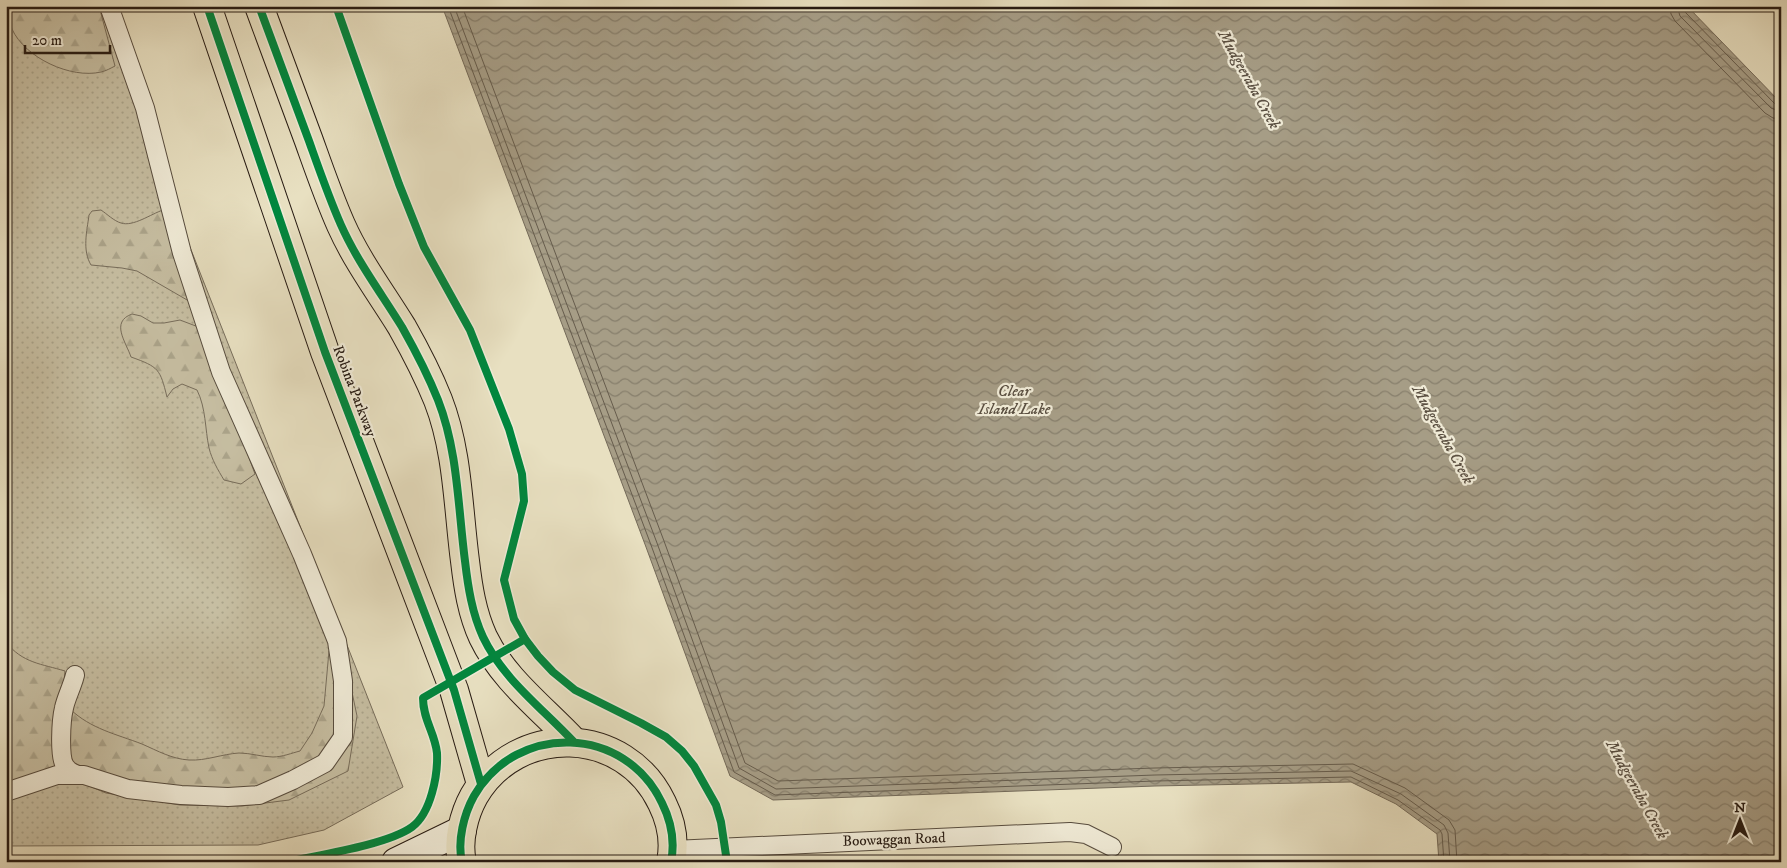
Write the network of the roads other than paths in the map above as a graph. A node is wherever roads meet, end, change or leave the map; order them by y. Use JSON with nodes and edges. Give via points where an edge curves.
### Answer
{"nodes":[{"id":1,"x":109,"y":6,"type":"edge"},
{"id":2,"x":207,"y":6,"type":"edge"},
{"id":3,"x":259,"y":6,"type":"edge"},
{"id":4,"x":75,"y":675,"type":"dead end"},
{"id":5,"x":573,"y":742,"type":"junction"},
{"id":6,"x":60,"y":769,"type":"junction"},
{"id":7,"x":482,"y":784,"type":"junction"},
{"id":8,"x":6,"y":792,"type":"edge"},
{"id":9,"x":462,"y":830,"type":"junction"},
{"id":10,"x":1112,"y":847,"type":"dead end"},
{"id":11,"x":672,"y":856,"type":"edge"},
{"id":12,"x":396,"y":862,"type":"edge"},
{"id":13,"x":462,"y":862,"type":"edge"}],
"edges":[{"from":1,"to":6,"type":"lane","via":[[146,108],[182,253],[221,372],[337,641],[343,681],[343,737],[325,763],[259,795],[228,797],[128,789]]},
{"from":2,"to":7,"type":"main road","name":"Robina Parkway","via":[[325,352],[454,690]]},
{"from":3,"to":5,"type":"main road","via":[[341,226],[402,327],[438,402],[451,448],[470,594],[483,636],[508,675]]},
{"from":4,"to":6,"type":"lane","via":[[64,706]]},
{"from":5,"to":7,"type":"main road","via":[[538,745],[507,759]]},
{"from":5,"to":11,"type":"main road","via":[[605,748],[633,764],[655,788],[669,818]]},
{"from":6,"to":8,"type":"lane"},
{"from":7,"to":9,"type":"main road","via":[[469,805]]},
{"from":9,"to":12,"type":"main road"},
{"from":9,"to":13,"type":"main road"},
{"from":10,"to":11,"type":"lane","name":"Boowaggan Road","via":[[1086,834],[1070,832]]}]}
